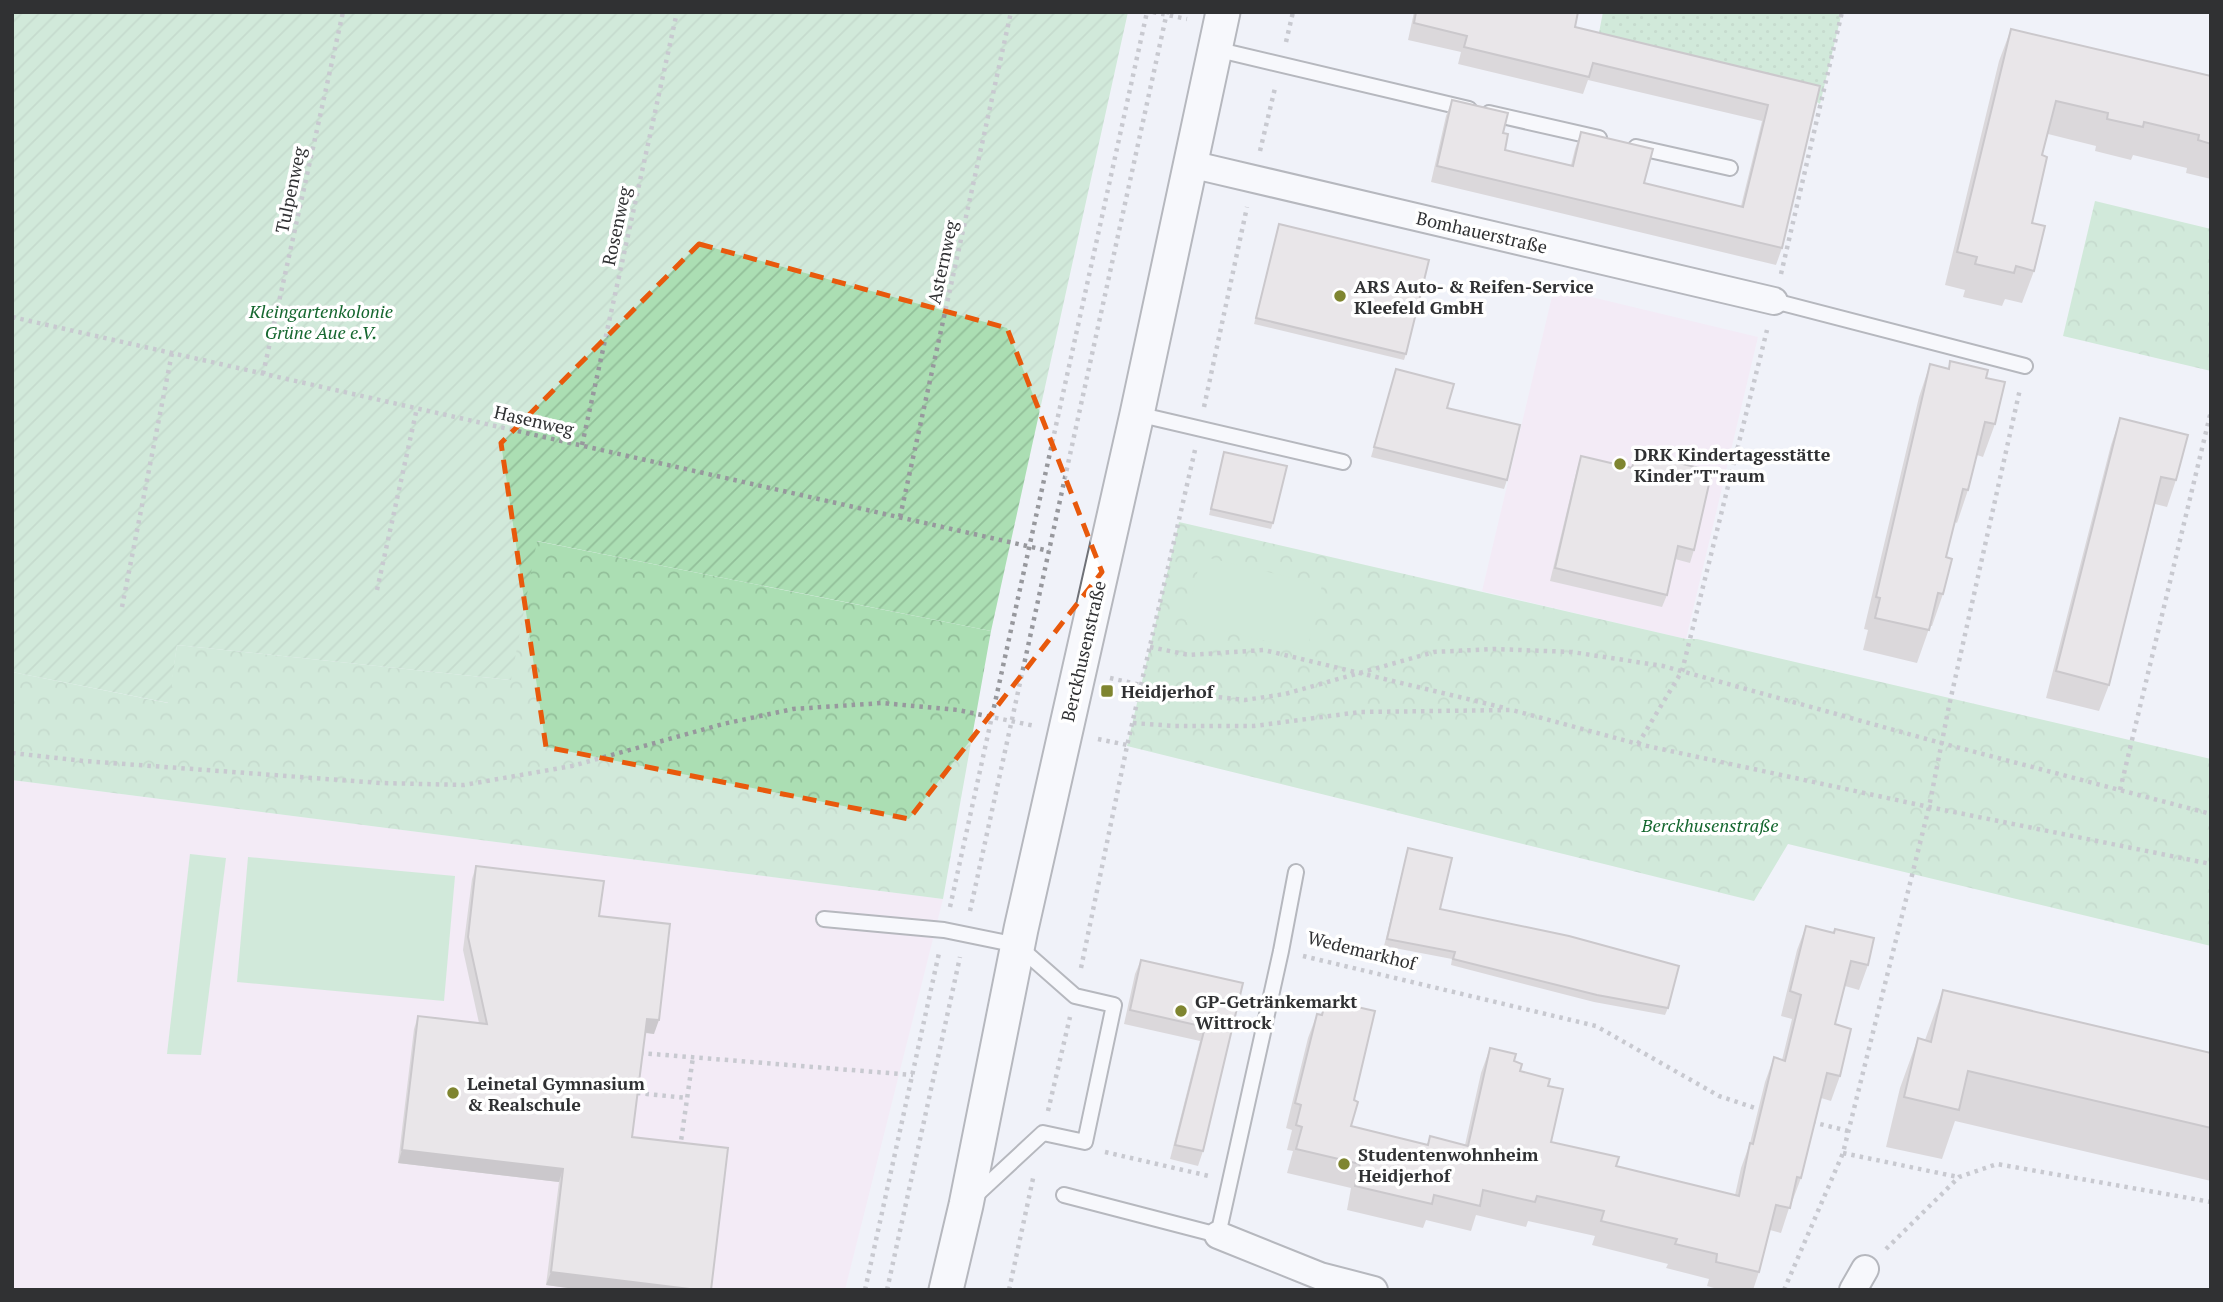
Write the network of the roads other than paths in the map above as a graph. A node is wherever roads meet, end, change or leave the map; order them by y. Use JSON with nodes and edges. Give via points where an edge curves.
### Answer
{"nodes":[{"id":1,"x":1223,"y":12,"type":"edge"},
{"id":2,"x":1215,"y":49,"type":"junction"},
{"id":3,"x":1190,"y":164,"type":"junction"},
{"id":4,"x":1730,"y":169,"type":"dead end"},
{"id":5,"x":1774,"y":301,"type":"joint"},
{"id":6,"x":2025,"y":366,"type":"road end"},
{"id":7,"x":1137,"y":414,"type":"junction"},
{"id":8,"x":1343,"y":463,"type":"dead end"},
{"id":9,"x":1296,"y":872,"type":"dead end"},
{"id":10,"x":824,"y":919,"type":"dead end"},
{"id":11,"x":1017,"y":945,"type":"junction"},
{"id":12,"x":1064,"y":1195,"type":"dead end"},
{"id":13,"x":966,"y":1205,"type":"junction"},
{"id":14,"x":1218,"y":1235,"type":"junction"},
{"id":15,"x":946,"y":1290,"type":"edge"},
{"id":16,"x":1374,"y":1290,"type":"edge"}],
"edges":[{"from":1,"to":2,"type":"street","name":"Berckhusenstraße"},
{"from":2,"to":3,"type":"street","name":"Berckhusenstraße"},
{"from":2,"to":4,"type":"lane"},
{"from":3,"to":5,"type":"street","name":"Bomhauerstraße"},
{"from":3,"to":7,"type":"street","name":"Berckhusenstraße"},
{"from":5,"to":6,"type":"lane"},
{"from":7,"to":8,"type":"lane"},
{"from":7,"to":11,"type":"street","name":"Berckhusenstraße"},
{"from":9,"to":14,"type":"lane","name":"Wedemarkhof"},
{"from":10,"to":11,"type":"lane","via":[[944,930]]},
{"from":11,"to":13,"type":"street","name":"Berckhusenstraße"},
{"from":11,"to":13,"type":"lane","via":[[1074,996],[1114,1004],[1085,1142],[1043,1133]]},
{"from":12,"to":14,"type":"lane"},
{"from":13,"to":15,"type":"street","name":"Berckhusenstraße"},
{"from":14,"to":16,"type":"street","via":[[1320,1276]]}]}
